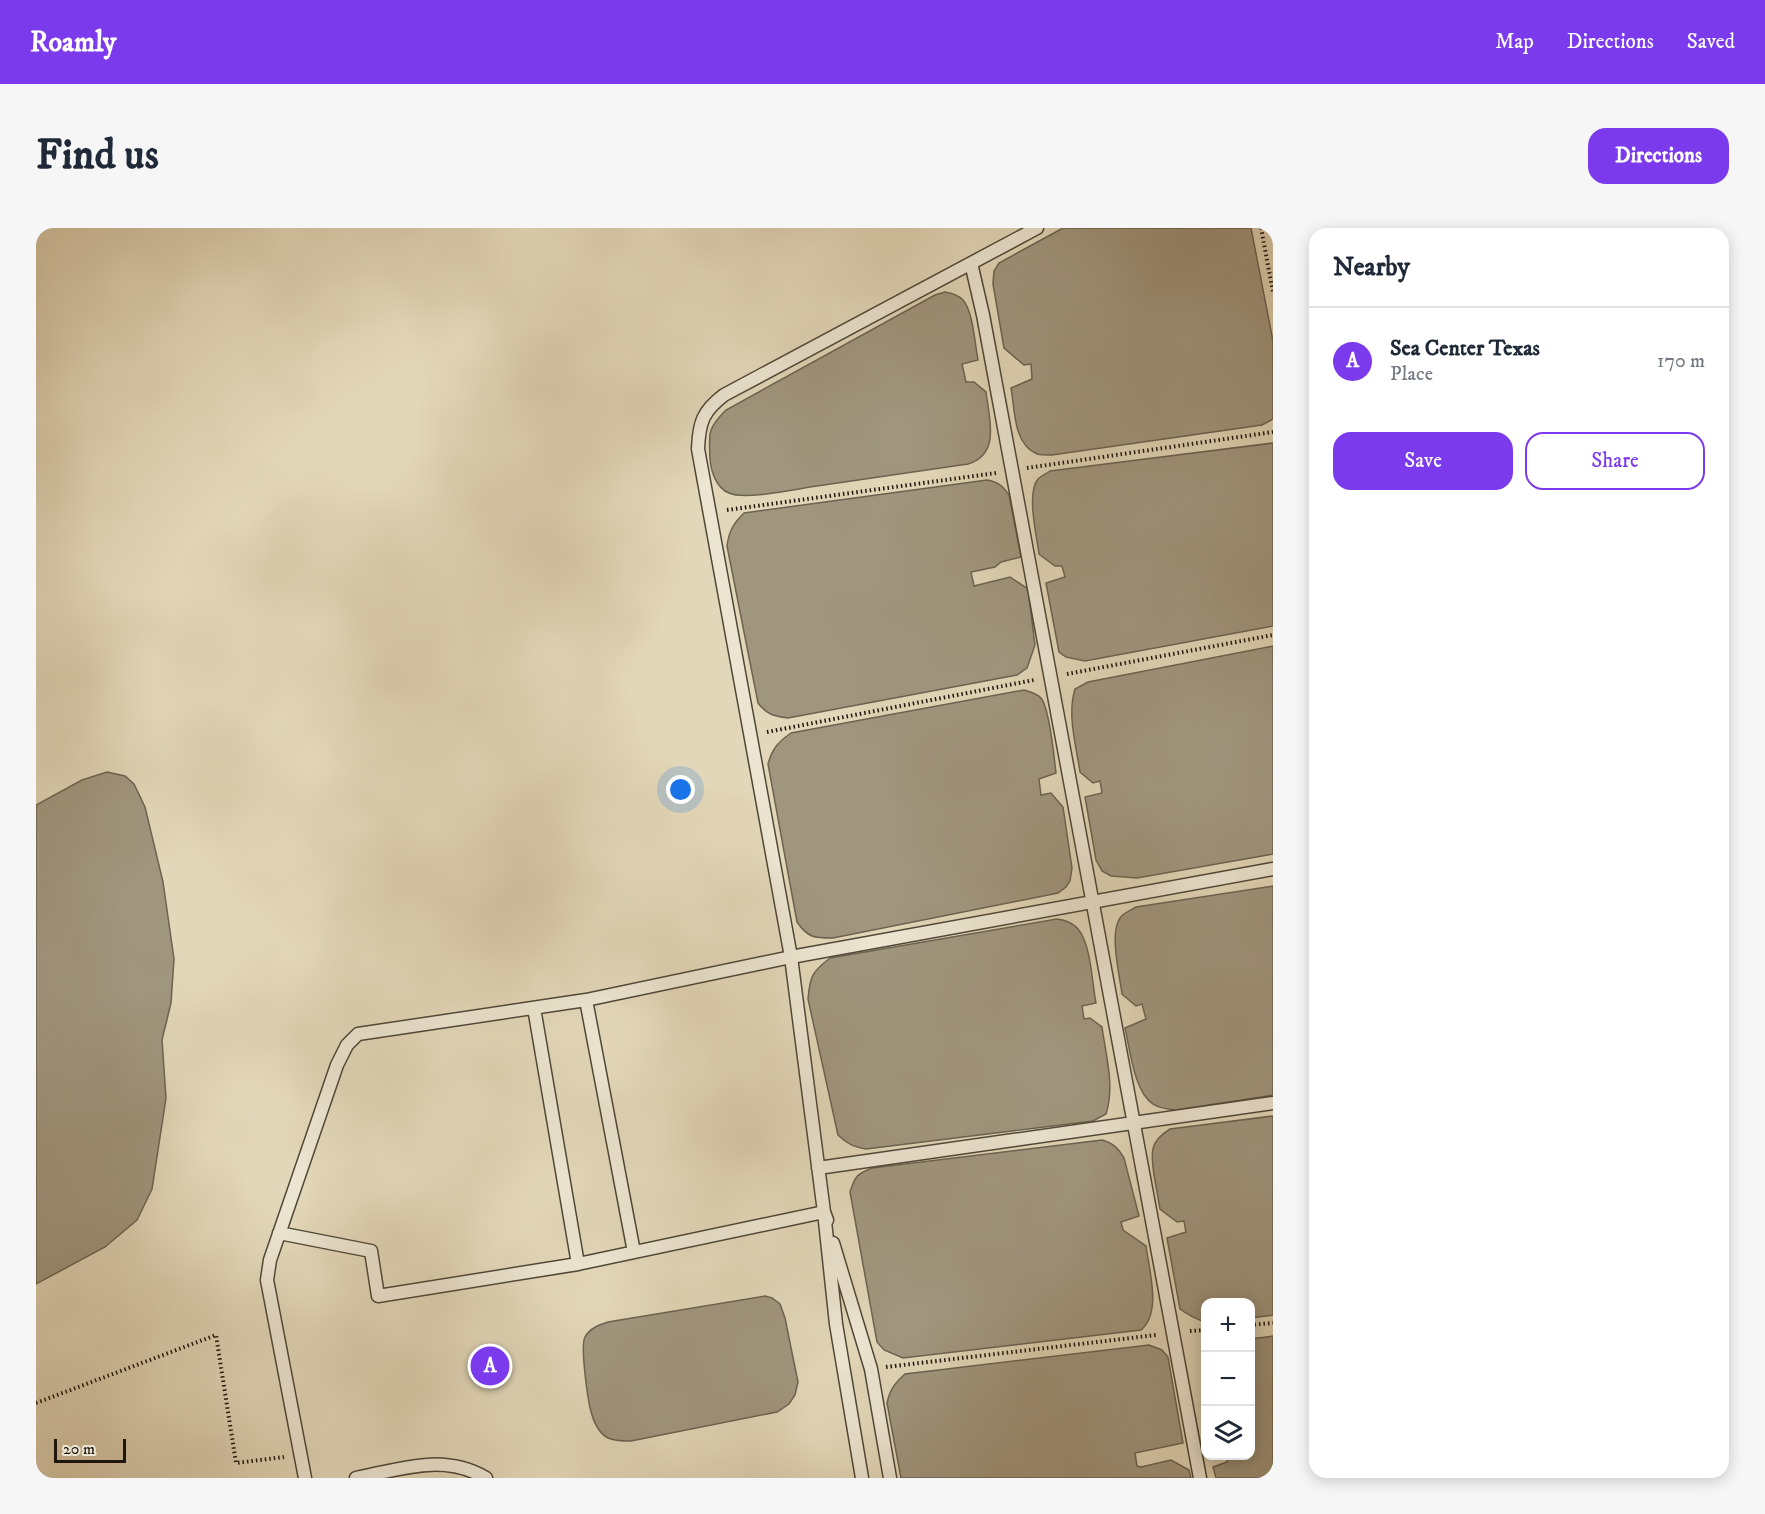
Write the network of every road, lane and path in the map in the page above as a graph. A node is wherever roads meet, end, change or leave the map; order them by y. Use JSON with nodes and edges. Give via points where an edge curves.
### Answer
{"nodes":[{"id":1,"x":1037,"y":228,"type":"edge"},
{"id":2,"x":1261,"y":228,"type":"edge"},
{"id":3,"x":971,"y":263,"type":"junction"},
{"id":4,"x":1273,"y":292,"type":"edge"},
{"id":5,"x":1273,"y":432,"type":"edge"},
{"id":6,"x":1012,"y":470,"type":"junction"},
{"id":7,"x":710,"y":513,"type":"junction"},
{"id":8,"x":1273,"y":635,"type":"edge"},
{"id":9,"x":1052,"y":677,"type":"junction"},
{"id":10,"x":750,"y":735,"type":"junction"},
{"id":11,"x":1273,"y":869,"type":"edge"},
{"id":12,"x":1092,"y":902,"type":"junction"},
{"id":13,"x":791,"y":957,"type":"junction"},
{"id":14,"x":586,"y":1000,"type":"junction"},
{"id":15,"x":534,"y":1008,"type":"junction"},
{"id":16,"x":1273,"y":1103,"type":"edge"},
{"id":17,"x":1133,"y":1123,"type":"junction"},
{"id":18,"x":818,"y":1168,"type":"junction"},
{"id":19,"x":824,"y":1212,"type":"junction"},
{"id":20,"x":279,"y":1233,"type":"junction"},
{"id":21,"x":634,"y":1252,"type":"junction"},
{"id":22,"x":578,"y":1264,"type":"junction"},
{"id":23,"x":1273,"y":1323,"type":"edge"},
{"id":24,"x":1255,"y":1325,"type":"edge"},
{"id":25,"x":1201,"y":1330,"type":"edge"},
{"id":26,"x":1173,"y":1333,"type":"junction"},
{"id":27,"x":871,"y":1369,"type":"junction"},
{"id":28,"x":36,"y":1403,"type":"edge"},
{"id":29,"x":300,"y":1455,"type":"junction"},
{"id":30,"x":305,"y":1478,"type":"edge"},
{"id":31,"x":356,"y":1478,"type":"edge"},
{"id":32,"x":486,"y":1478,"type":"edge"},
{"id":33,"x":862,"y":1478,"type":"edge"},
{"id":34,"x":890,"y":1478,"type":"edge"},
{"id":35,"x":1200,"y":1478,"type":"edge"}],
"edges":[{"from":1,"to":3,"type":"lane"},
{"from":2,"to":4,"type":"path"},
{"from":3,"to":6,"type":"lane"},
{"from":3,"to":7,"type":"lane","via":[[714,403],[704,415],[698,449]]},
{"from":5,"to":6,"type":"path"},
{"from":6,"to":7,"type":"path"},
{"from":6,"to":9,"type":"lane"},
{"from":7,"to":10,"type":"lane"},
{"from":8,"to":9,"type":"path"},
{"from":9,"to":10,"type":"path"},
{"from":9,"to":12,"type":"lane"},
{"from":10,"to":13,"type":"lane"},
{"from":11,"to":12,"type":"lane"},
{"from":12,"to":13,"type":"lane"},
{"from":12,"to":17,"type":"lane"},
{"from":13,"to":14,"type":"lane"},
{"from":13,"to":18,"type":"lane"},
{"from":14,"to":15,"type":"lane"},
{"from":14,"to":21,"type":"lane"},
{"from":15,"to":20,"type":"lane","via":[[358,1035],[347,1044]]},
{"from":15,"to":22,"type":"lane"},
{"from":16,"to":17,"type":"lane"},
{"from":17,"to":18,"type":"lane"},
{"from":17,"to":26,"type":"lane"},
{"from":18,"to":19,"type":"lane"},
{"from":19,"to":21,"type":"lane"},
{"from":19,"to":27,"type":"lane"},
{"from":19,"to":33,"type":"lane","via":[[836,1324]]},
{"from":20,"to":22,"type":"lane","via":[[370,1251],[378,1296]]},
{"from":20,"to":29,"type":"lane","via":[[267,1280]]},
{"from":21,"to":22,"type":"lane"},
{"from":23,"to":24,"type":"path"},
{"from":25,"to":26,"type":"path"},
{"from":26,"to":27,"type":"path"},
{"from":26,"to":35,"type":"lane"},
{"from":27,"to":34,"type":"lane"},
{"from":28,"to":29,"type":"path","via":[[216,1335],[236,1463]]},
{"from":29,"to":30,"type":"lane"},
{"from":31,"to":32,"type":"lane","via":[[439,1463]]}]}
